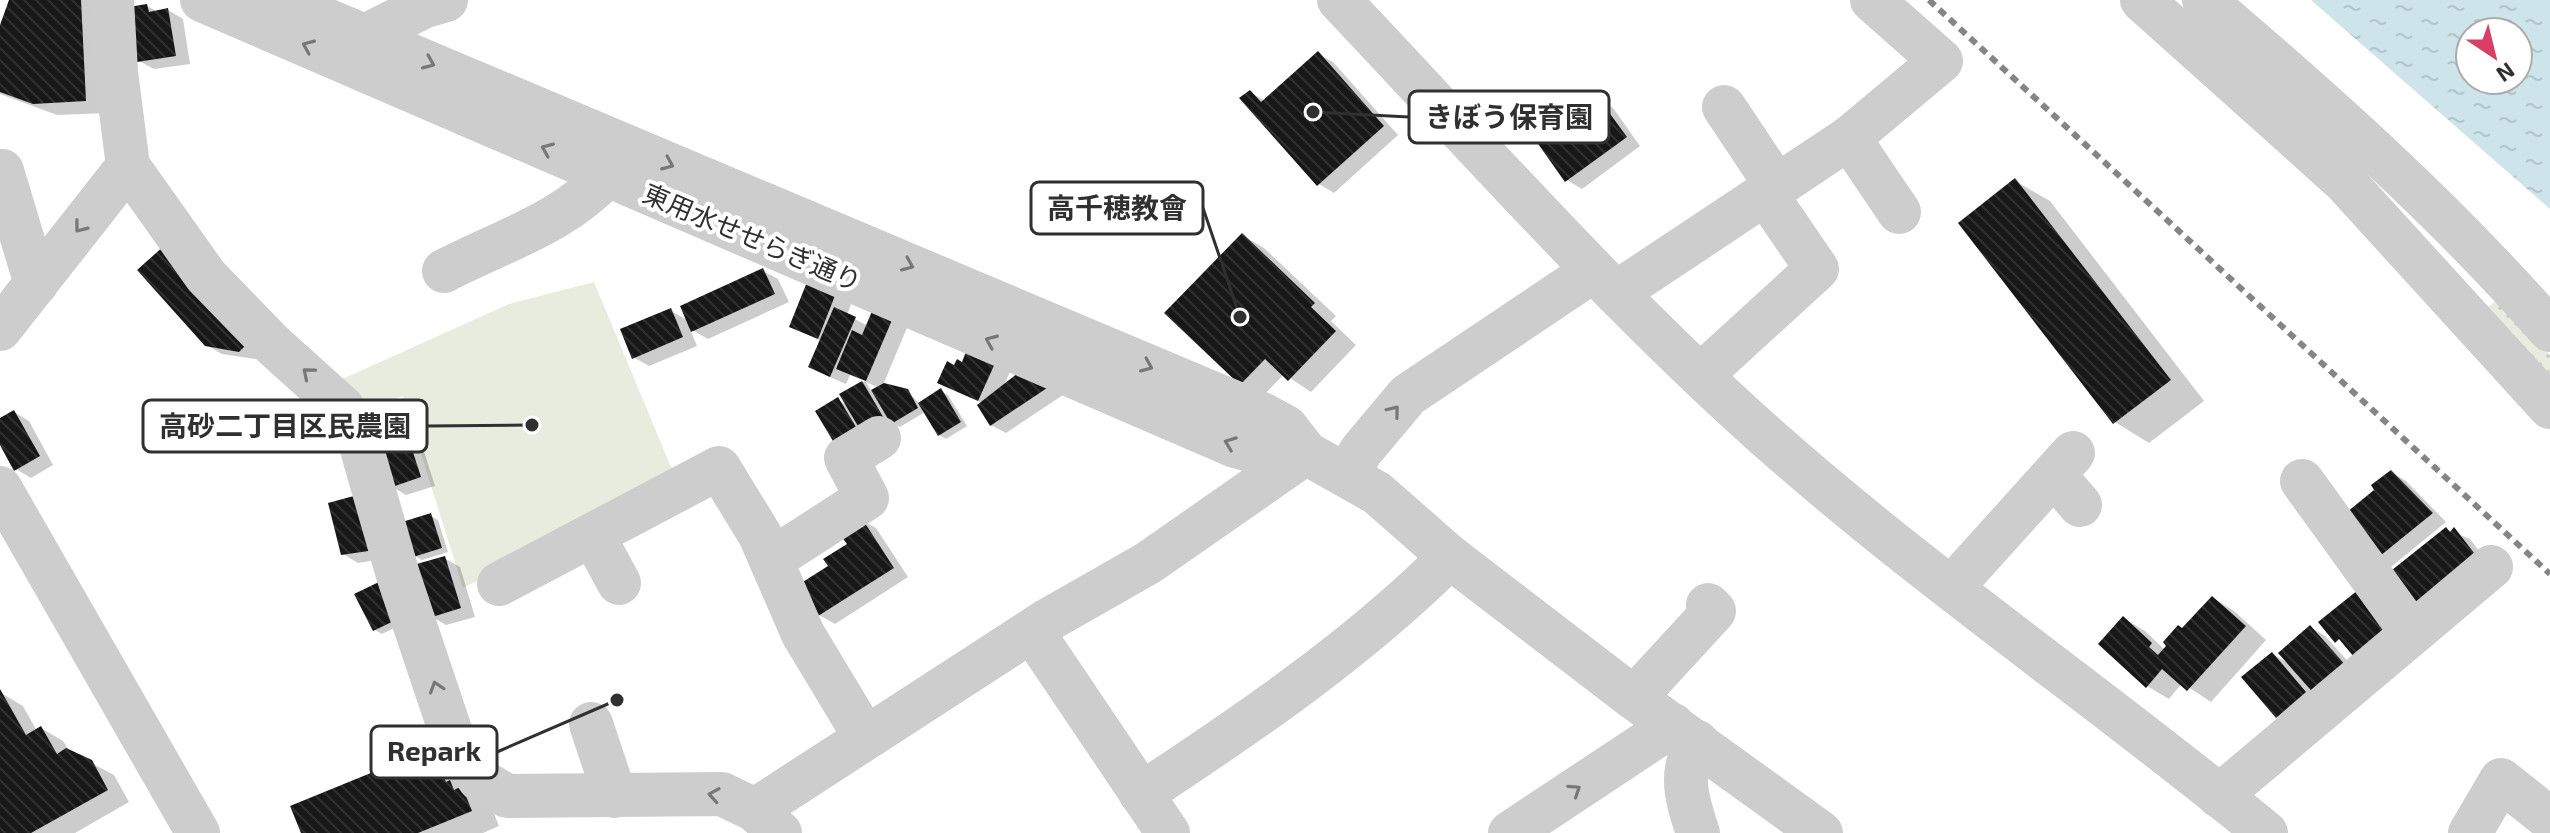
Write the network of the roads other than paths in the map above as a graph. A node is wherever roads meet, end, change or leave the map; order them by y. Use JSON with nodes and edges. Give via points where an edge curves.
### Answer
{"nodes":[{"id":1,"x":112,"y":0,"type":"edge"},
{"id":2,"x":202,"y":0,"type":"edge"},
{"id":3,"x":279,"y":0,"type":"edge"},
{"id":4,"x":446,"y":0,"type":"edge"},
{"id":5,"x":1872,"y":0,"type":"edge"},
{"id":6,"x":2142,"y":0,"type":"edge"},
{"id":7,"x":2204,"y":0,"type":"edge"},
{"id":8,"x":1360,"y":6,"type":"edge"},
{"id":9,"x":365,"y":36,"type":"junction"},
{"id":10,"x":1724,"y":107,"type":"dead end"},
{"id":11,"x":1849,"y":138,"type":"junction"},
{"id":12,"x":128,"y":166,"type":"junction"},
{"id":13,"x":2,"y":171,"type":"dead end"},
{"id":14,"x":607,"y":175,"type":"junction"},
{"id":15,"x":1771,"y":189,"type":"junction"},
{"id":16,"x":1899,"y":212,"type":"dead end"},
{"id":17,"x":444,"y":271,"type":"dead end"},
{"id":18,"x":1604,"y":282,"type":"junction"},
{"id":19,"x":36,"y":284,"type":"junction"},
{"id":20,"x":0,"y":329,"type":"edge"},
{"id":21,"x":2550,"y":330,"type":"edge"},
{"id":22,"x":1701,"y":375,"type":"junction"},
{"id":23,"x":2550,"y":407,"type":"edge"},
{"id":24,"x":879,"y":438,"type":"dead end"},
{"id":25,"x":1306,"y":453,"type":"junction"},
{"id":26,"x":1348,"y":473,"type":"junction"},
{"id":27,"x":2069,"y":478,"type":"dead end"},
{"id":28,"x":2302,"y":481,"type":"dead end"},
{"id":29,"x":0,"y":488,"type":"edge"},
{"id":30,"x":593,"y":535,"type":"junction"},
{"id":31,"x":1450,"y":557,"type":"junction"},
{"id":32,"x":771,"y":560,"type":"junction"},
{"id":33,"x":2491,"y":567,"type":"dead end"},
{"id":34,"x":619,"y":583,"type":"dead end"},
{"id":35,"x":499,"y":584,"type":"dead end"},
{"id":36,"x":1952,"y":587,"type":"junction"},
{"id":37,"x":1708,"y":605,"type":"dead end"},
{"id":38,"x":1032,"y":631,"type":"junction"},
{"id":39,"x":2412,"y":633,"type":"junction"},
{"id":40,"x":1634,"y":698,"type":"junction"},
{"id":41,"x":591,"y":724,"type":"dead end"},
{"id":42,"x":1685,"y":734,"type":"junction"},
{"id":43,"x":865,"y":737,"type":"junction"},
{"id":44,"x":1141,"y":794,"type":"junction"},
{"id":45,"x":615,"y":796,"type":"junction"},
{"id":46,"x":2232,"y":817,"type":"edge"},
{"id":47,"x":2550,"y":819,"type":"edge"},
{"id":48,"x":768,"y":822,"type":"edge"},
{"id":49,"x":198,"y":833,"type":"edge"},
{"id":50,"x":1168,"y":833,"type":"edge"},
{"id":51,"x":1510,"y":833,"type":"edge"},
{"id":52,"x":1698,"y":833,"type":"edge"},
{"id":53,"x":1821,"y":833,"type":"edge"},
{"id":54,"x":2470,"y":833,"type":"edge"}],
"edges":[{"from":1,"to":12,"type":"street"},
{"from":14,"to":2,"type":"street","name":"東用水せせらぎ通り","one_way":true},
{"from":3,"to":9,"type":"street"},
{"from":4,"to":9,"type":"street"},
{"from":5,"to":11,"type":"street","via":[[1941,61]]},
{"from":6,"to":23,"type":"street","via":[[2344,181]]},
{"from":7,"to":21,"type":"street","via":[[2430,204]]},
{"from":8,"to":18,"type":"street"},
{"from":9,"to":25,"type":"street","one_way":true,"via":[[1264,415],[1286,427]]},
{"from":10,"to":15,"type":"street"},
{"from":11,"to":15,"type":"street"},
{"from":11,"to":16,"type":"street"},
{"from":12,"to":19,"type":"street","one_way":true},
{"from":45,"to":12,"type":"street","one_way":true,"via":[[507,796],[468,766],[451,733],[398,575],[357,432],[325,388],[271,343],[206,276]]},
{"from":13,"to":19,"type":"street"},
{"from":14,"to":17,"type":"street","via":[[555,220]]},
{"from":25,"to":14,"type":"street","name":"東用水せせらぎ通り","one_way":true,"via":[[1265,454],[1235,446]]},
{"from":15,"to":18,"type":"street"},
{"from":15,"to":22,"type":"street","via":[[1817,269]]},
{"from":18,"to":22,"type":"street"},
{"from":26,"to":18,"type":"street","one_way":true,"via":[[1408,395]]},
{"from":19,"to":20,"type":"street"},
{"from":22,"to":36,"type":"street","via":[[1771,440]]},
{"from":24,"to":32,"type":"street","via":[[846,458],[867,498]]},
{"from":25,"to":26,"type":"street"},
{"from":25,"to":38,"type":"street","via":[[1171,549]]},
{"from":26,"to":31,"type":"street"},
{"from":27,"to":36,"type":"street"},
{"from":28,"to":39,"type":"street"},
{"from":29,"to":49,"type":"street"},
{"from":30,"to":32,"type":"street","via":[[719,468]]},
{"from":30,"to":34,"type":"street"},
{"from":30,"to":35,"type":"street"},
{"from":31,"to":40,"type":"street"},
{"from":31,"to":44,"type":"street","via":[[1417,590],[1242,727]]},
{"from":32,"to":43,"type":"street","via":[[803,634]]},
{"from":33,"to":39,"type":"street"},
{"from":36,"to":46,"type":"street"},
{"from":37,"to":40,"type":"street","via":[[1714,611]]},
{"from":38,"to":43,"type":"street"},
{"from":38,"to":44,"type":"street"},
{"from":39,"to":46,"type":"street"},
{"from":40,"to":42,"type":"street"},
{"from":41,"to":45,"type":"street"},
{"from":51,"to":42,"type":"street","one_way":true},
{"from":42,"to":52,"type":"street","via":[[1688,758],[1683,776]]},
{"from":42,"to":53,"type":"street"},
{"from":43,"to":48,"type":"street"},
{"from":44,"to":50,"type":"street"},
{"from":48,"to":45,"type":"street","one_way":true,"via":[[722,794]]},
{"from":47,"to":54,"type":"street","via":[[2501,780]]}]}
